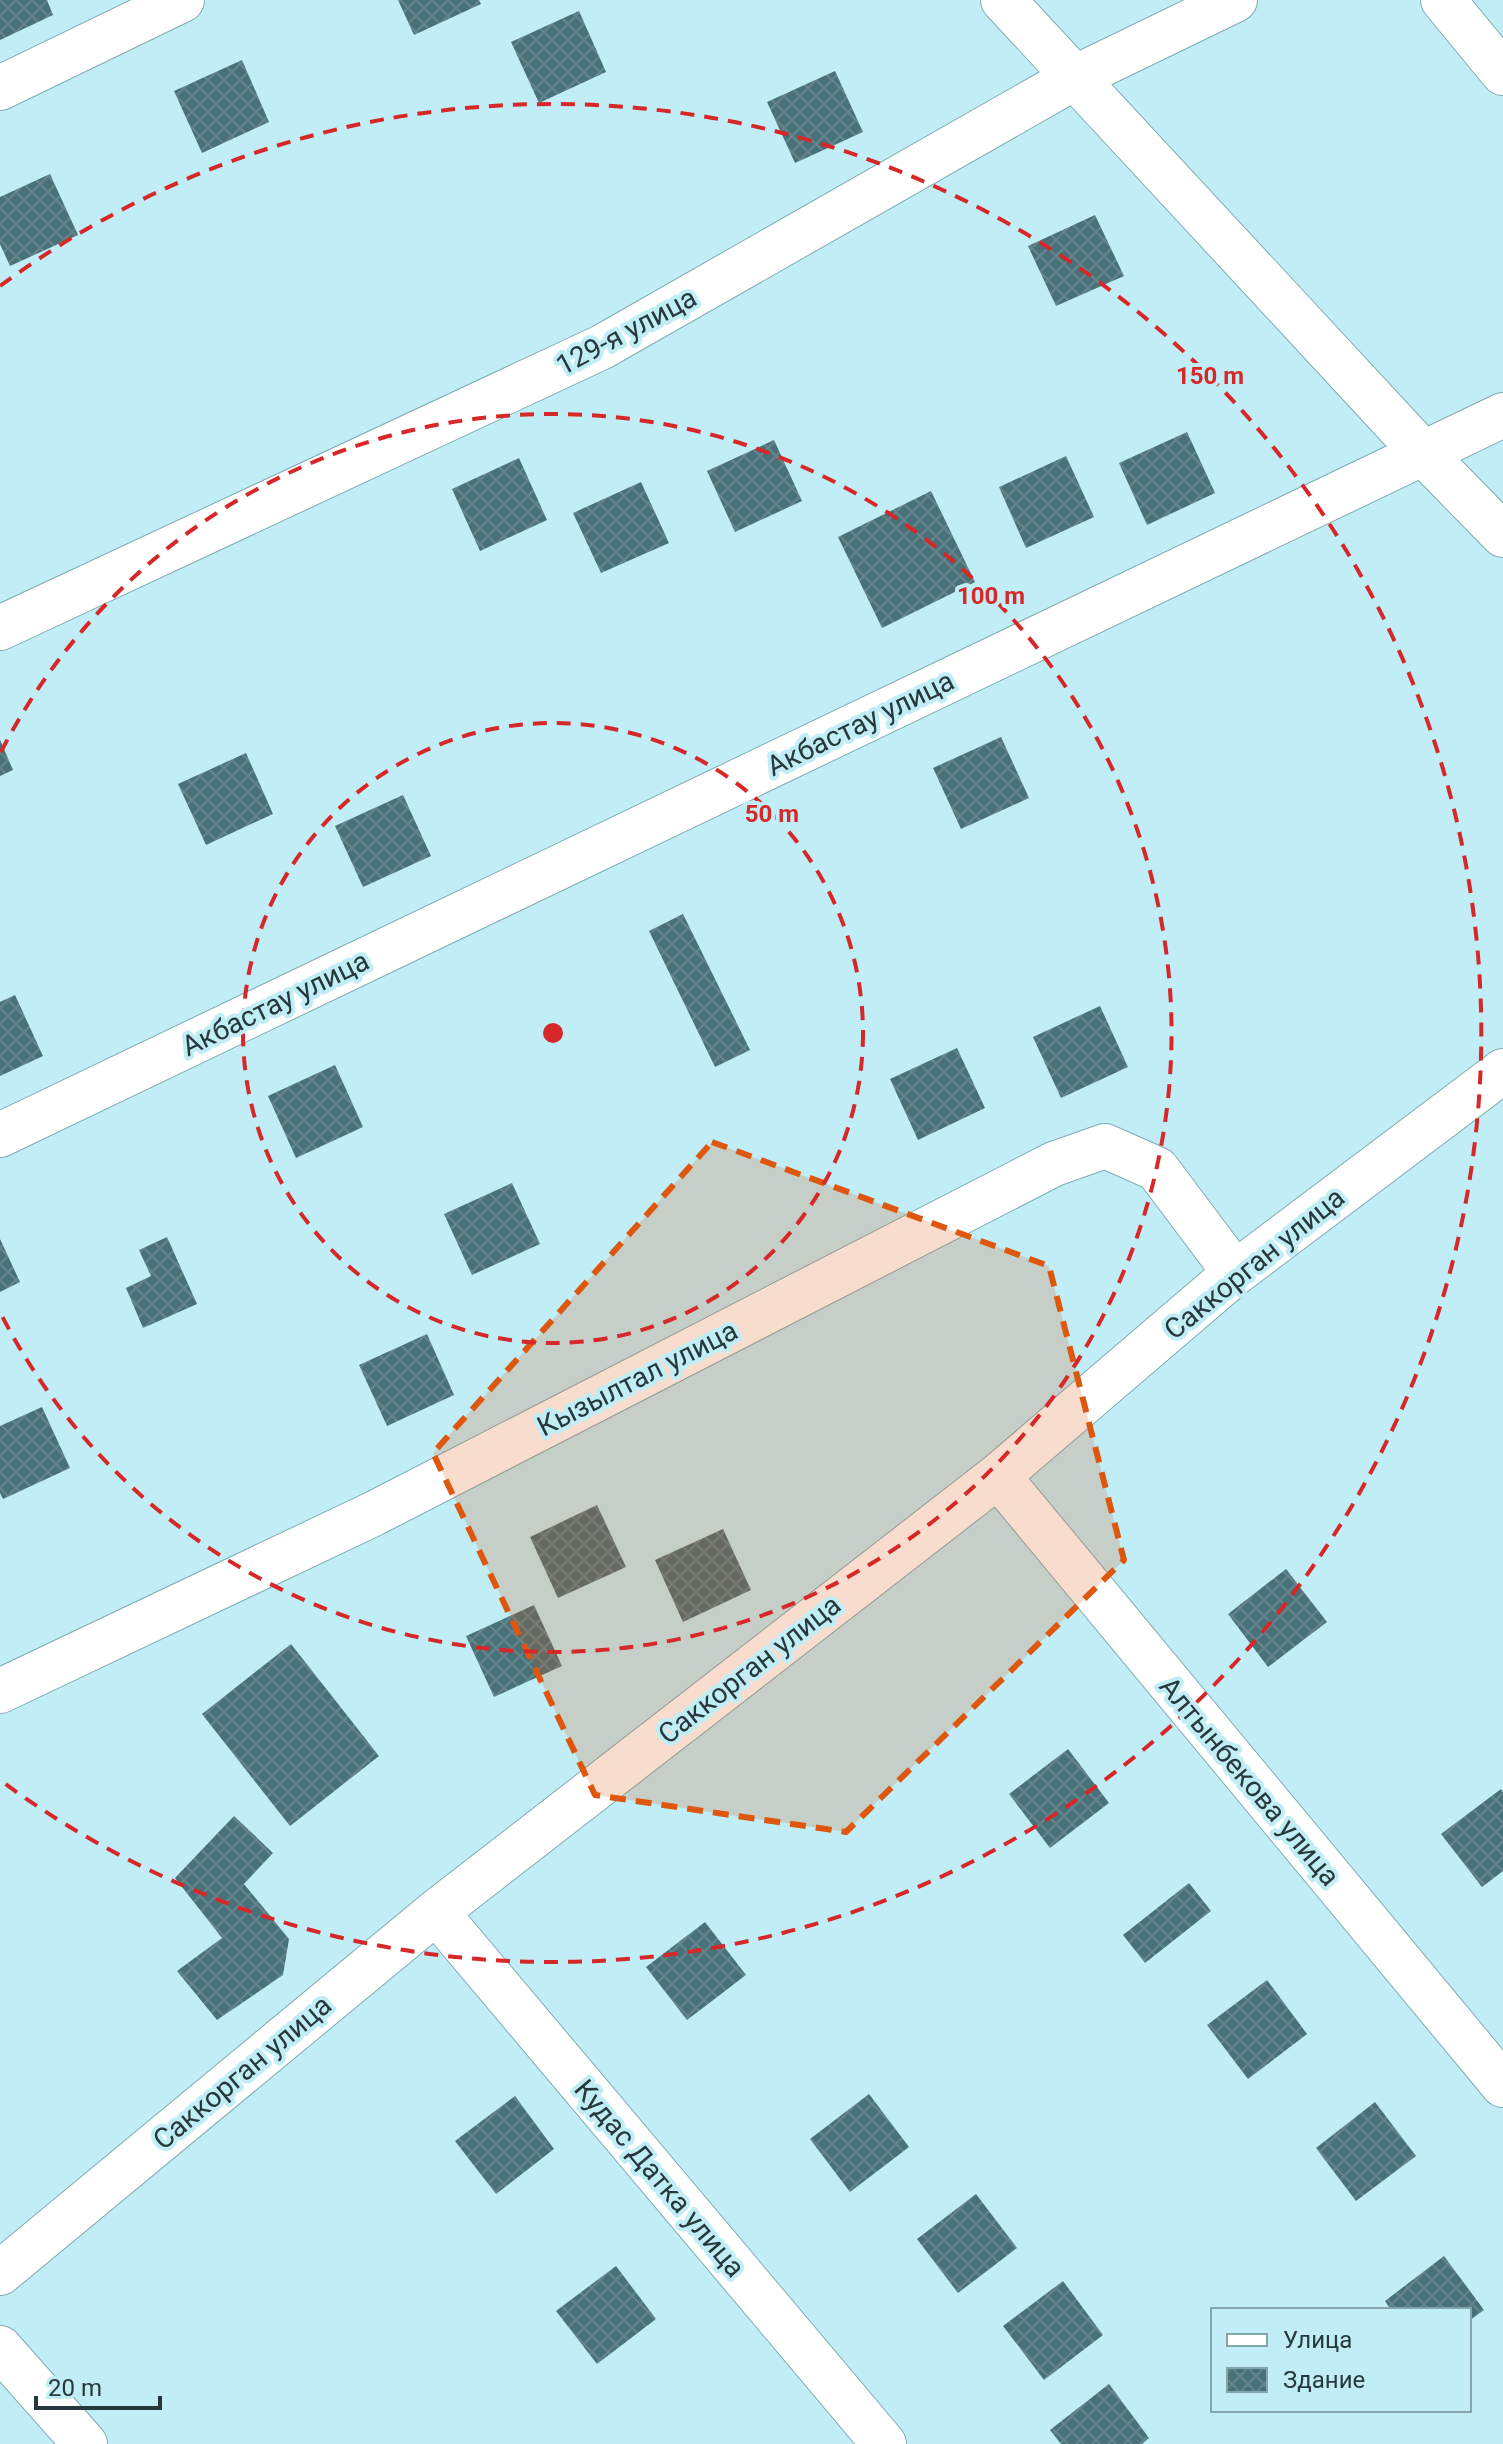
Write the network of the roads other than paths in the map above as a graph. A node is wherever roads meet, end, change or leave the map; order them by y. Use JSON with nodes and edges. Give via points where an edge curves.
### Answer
{"nodes":[{"id":1,"x":182,"y":0,"type":"edge"},
{"id":2,"x":1003,"y":0,"type":"edge"},
{"id":3,"x":1235,"y":0,"type":"edge"},
{"id":4,"x":1443,"y":0,"type":"edge"},
{"id":5,"x":1503,"y":73,"type":"edge"},
{"id":6,"x":1074,"y":78,"type":"junction"},
{"id":7,"x":0,"y":88,"type":"edge"},
{"id":8,"x":1503,"y":415,"type":"edge"},
{"id":9,"x":1423,"y":453,"type":"junction"},
{"id":10,"x":1503,"y":535,"type":"edge"},
{"id":11,"x":0,"y":628,"type":"edge"},
{"id":12,"x":1503,"y":1071,"type":"edge"},
{"id":13,"x":0,"y":1135,"type":"edge"},
{"id":14,"x":1235,"y":1273,"type":"junction"},
{"id":15,"x":998,"y":1476,"type":"junction"},
{"id":16,"x":0,"y":1691,"type":"edge"},
{"id":17,"x":436,"y":1912,"type":"junction"},
{"id":18,"x":1503,"y":2085,"type":"edge"},
{"id":19,"x":0,"y":2273,"type":"edge"},
{"id":20,"x":0,"y":2348,"type":"edge"},
{"id":21,"x":85,"y":2444,"type":"edge"},
{"id":22,"x":884,"y":2444,"type":"edge"}],
"edges":[{"from":1,"to":7,"type":"street"},
{"from":2,"to":6,"type":"street"},
{"from":3,"to":6,"type":"street","name":"129-я улица"},
{"from":4,"to":5,"type":"street"},
{"from":6,"to":9,"type":"street"},
{"from":6,"to":11,"type":"street","name":"129-я улица","via":[[602,347]]},
{"from":8,"to":9,"type":"street","name":"Акбастау улица"},
{"from":9,"to":10,"type":"street"},
{"from":9,"to":13,"type":"street","name":"Акбастау улица"},
{"from":12,"to":14,"type":"street","name":"Саккорган улица"},
{"from":14,"to":15,"type":"street","name":"Саккорган улица"},
{"from":14,"to":16,"type":"street","name":"Кызылтал улица","via":[[1157,1169],[1105,1146],[1054,1164],[373,1514]]},
{"from":15,"to":17,"type":"street","name":"Саккорган улица"},
{"from":15,"to":18,"type":"street","name":"Алтынбекова улица"},
{"from":17,"to":19,"type":"street","name":"Саккорган улица"},
{"from":17,"to":22,"type":"street","name":"Кудас Датка улица"},
{"from":20,"to":21,"type":"street"}]}
